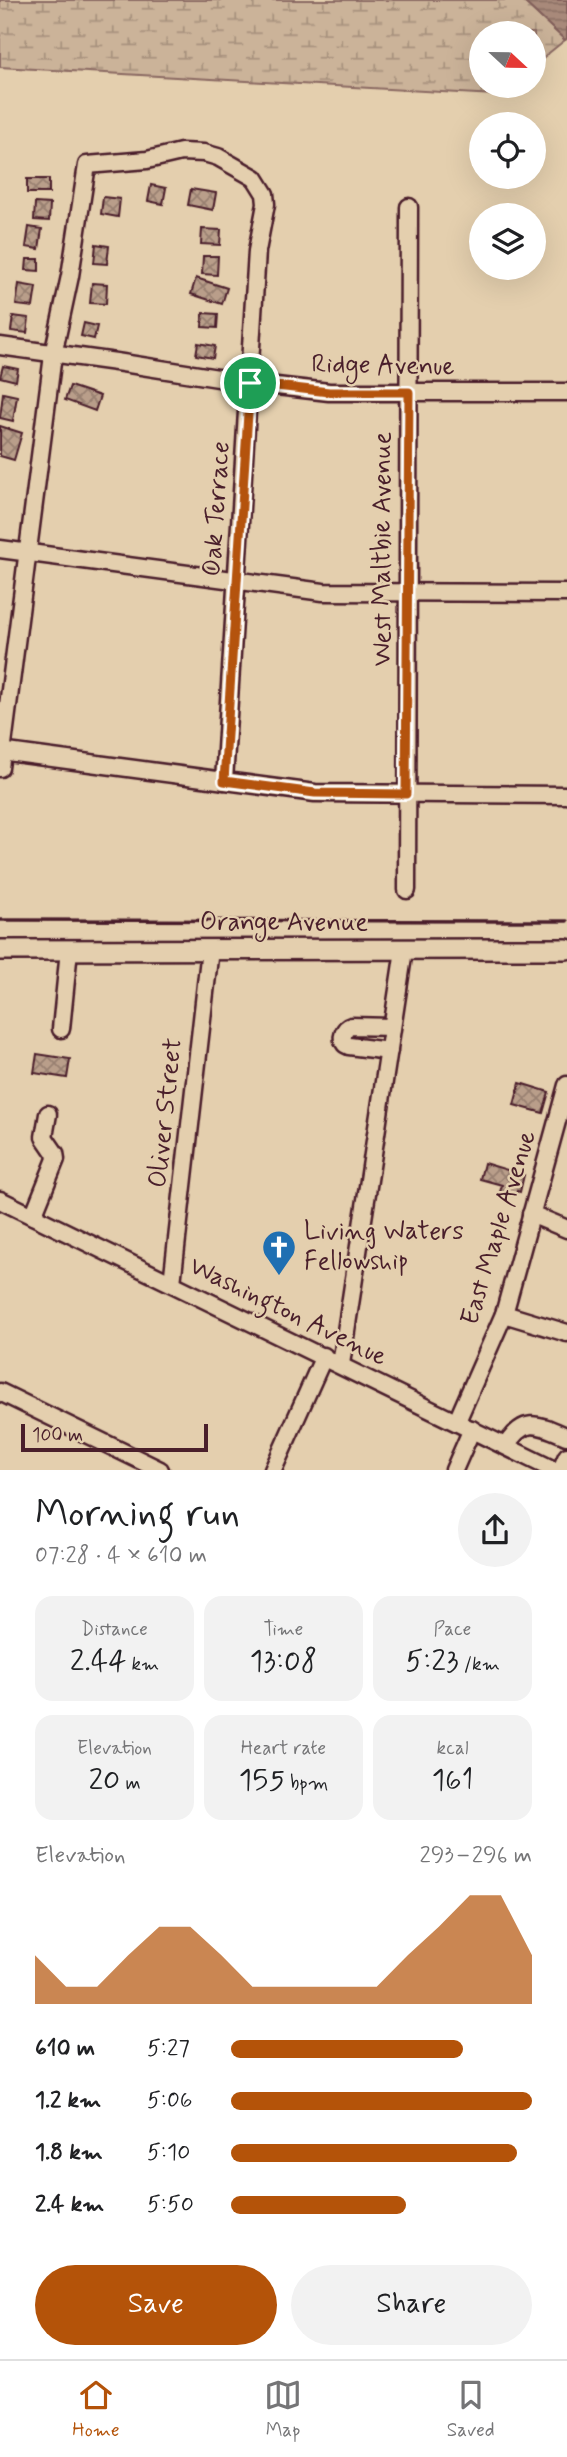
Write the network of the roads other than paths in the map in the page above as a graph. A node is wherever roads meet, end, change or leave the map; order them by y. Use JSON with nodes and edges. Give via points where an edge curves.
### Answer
{"nodes":[{"id":1,"x":409,"y":207,"type":"dead end"},
{"id":2,"x":0,"y":346,"type":"edge"},
{"id":3,"x":54,"y":355,"type":"junction"},
{"id":4,"x":250,"y":383,"type":"junction"},
{"id":5,"x":409,"y":392,"type":"junction"},
{"id":6,"x":567,"y":393,"type":"edge"},
{"id":7,"x":0,"y":549,"type":"edge"},
{"id":8,"x":27,"y":553,"type":"junction"},
{"id":9,"x":236,"y":582,"type":"junction"},
{"id":10,"x":408,"y":593,"type":"junction"},
{"id":11,"x":567,"y":593,"type":"edge"},
{"id":12,"x":1,"y":751,"type":"edge"},
{"id":13,"x":0,"y":768,"type":"edge"},
{"id":14,"x":224,"y":781,"type":"junction"},
{"id":15,"x":406,"y":794,"type":"junction"},
{"id":16,"x":567,"y":794,"type":"edge"},
{"id":17,"x":407,"y":890,"type":"dead end"},
{"id":18,"x":210,"y":949,"type":"junction"},
{"id":19,"x":567,"y":949,"type":"edge"},
{"id":20,"x":0,"y":950,"type":"edge"},
{"id":21,"x":69,"y":950,"type":"junction"},
{"id":22,"x":404,"y":950,"type":"junction"},
{"id":23,"x":392,"y":1027,"type":"junction"},
{"id":24,"x":61,"y":1029,"type":"dead end"},
{"id":25,"x":388,"y":1051,"type":"junction"},
{"id":26,"x":567,"y":1085,"type":"edge"},
{"id":27,"x":48,"y":1114,"type":"dead end"},
{"id":28,"x":0,"y":1200,"type":"edge"},
{"id":29,"x":531,"y":1214,"type":"junction"},
{"id":30,"x":33,"y":1216,"type":"junction"},
{"id":31,"x":567,"y":1229,"type":"edge"},
{"id":32,"x":172,"y":1283,"type":"junction"},
{"id":33,"x":504,"y":1314,"type":"junction"},
{"id":34,"x":567,"y":1333,"type":"edge"},
{"id":35,"x":324,"y":1356,"type":"junction"},
{"id":36,"x":341,"y":1364,"type":"junction"},
{"id":37,"x":0,"y":1392,"type":"edge"},
{"id":38,"x":457,"y":1421,"type":"junction"},
{"id":39,"x":472,"y":1429,"type":"junction"},
{"id":40,"x":567,"y":1436,"type":"edge"},
{"id":41,"x":506,"y":1446,"type":"junction"},
{"id":42,"x":567,"y":1456,"type":"edge"},
{"id":43,"x":534,"y":1466,"type":"edge"},
{"id":44,"x":160,"y":1470,"type":"edge"},
{"id":45,"x":273,"y":1470,"type":"edge"},
{"id":46,"x":454,"y":1470,"type":"edge"},
{"id":47,"x":554,"y":1470,"type":"edge"},
{"id":48,"x":561,"y":1470,"type":"edge"}],
"edges":[{"from":1,"to":5,"type":"street","name":"West Maltbie Avenue"},
{"from":2,"to":3,"type":"street","name":"Ridge Avenue"},
{"from":3,"to":4,"type":"street","name":"Ridge Avenue"},
{"from":3,"to":4,"type":"street","name":"Oak Terrace","via":[[87,165],[204,153],[255,178],[265,194]]},
{"from":3,"to":8,"type":"street","name":"Oak Terrace"},
{"from":4,"to":5,"type":"street","name":"Ridge Avenue","via":[[329,392]]},
{"from":4,"to":9,"type":"street","name":"Oak Terrace"},
{"from":5,"to":6,"type":"street","name":"Ridge Avenue"},
{"from":5,"to":10,"type":"street","name":"West Maltbie Avenue"},
{"from":7,"to":8,"type":"street"},
{"from":8,"to":9,"type":"street"},
{"from":8,"to":12,"type":"street","name":"Oak Terrace"},
{"from":9,"to":10,"type":"street","via":[[323,593]]},
{"from":9,"to":14,"type":"street","name":"Oak Terrace"},
{"from":10,"to":11,"type":"street"},
{"from":10,"to":15,"type":"street","name":"West Maltbie Avenue"},
{"from":12,"to":13,"type":"street","name":"Oak Terrace"},
{"from":12,"to":14,"type":"street"},
{"from":14,"to":15,"type":"street","via":[[315,793]]},
{"from":15,"to":16,"type":"street"},
{"from":15,"to":17,"type":"street","name":"West Maltbie Avenue"},
{"from":18,"to":21,"type":"main road","name":"Orange Avenue"},
{"from":18,"to":22,"type":"main road","name":"Orange Avenue"},
{"from":18,"to":32,"type":"street","name":"Oliver Street"},
{"from":19,"to":22,"type":"main road","name":"Orange Avenue"},
{"from":20,"to":21,"type":"main road","name":"Orange Avenue"},
{"from":21,"to":24,"type":"street"},
{"from":22,"to":23,"type":"street"},
{"from":23,"to":25,"type":"street"},
{"from":23,"to":25,"type":"street","via":[[351,1026],[342,1038],[353,1047]]},
{"from":25,"to":36,"type":"street"},
{"from":26,"to":29,"type":"street","name":"East Maple Avenue"},
{"from":27,"to":30,"type":"street","via":[[44,1138],[56,1159]]},
{"from":28,"to":30,"type":"street","name":"Washington Avenue"},
{"from":29,"to":31,"type":"street"},
{"from":29,"to":33,"type":"street","name":"East Maple Avenue"},
{"from":30,"to":32,"type":"street","name":"Washington Avenue"},
{"from":32,"to":35,"type":"street","name":"Washington Avenue"},
{"from":33,"to":34,"type":"street"},
{"from":33,"to":38,"type":"street","name":"East Maple Avenue"},
{"from":35,"to":36,"type":"street","name":"Washington Avenue"},
{"from":35,"to":45,"type":"street"},
{"from":36,"to":38,"type":"street","name":"Washington Avenue"},
{"from":37,"to":44,"type":"street"},
{"from":38,"to":39,"type":"street","name":"Washington Avenue"},
{"from":39,"to":41,"type":"street","name":"Washington Avenue"},
{"from":39,"to":46,"type":"street"},
{"from":40,"to":41,"type":"street","via":[[530,1425],[518,1429]]},
{"from":41,"to":43,"type":"street","name":"Washington Avenue"},
{"from":42,"to":48,"type":"street"},
{"from":43,"to":47,"type":"street","name":"Washington Avenue"}]}
